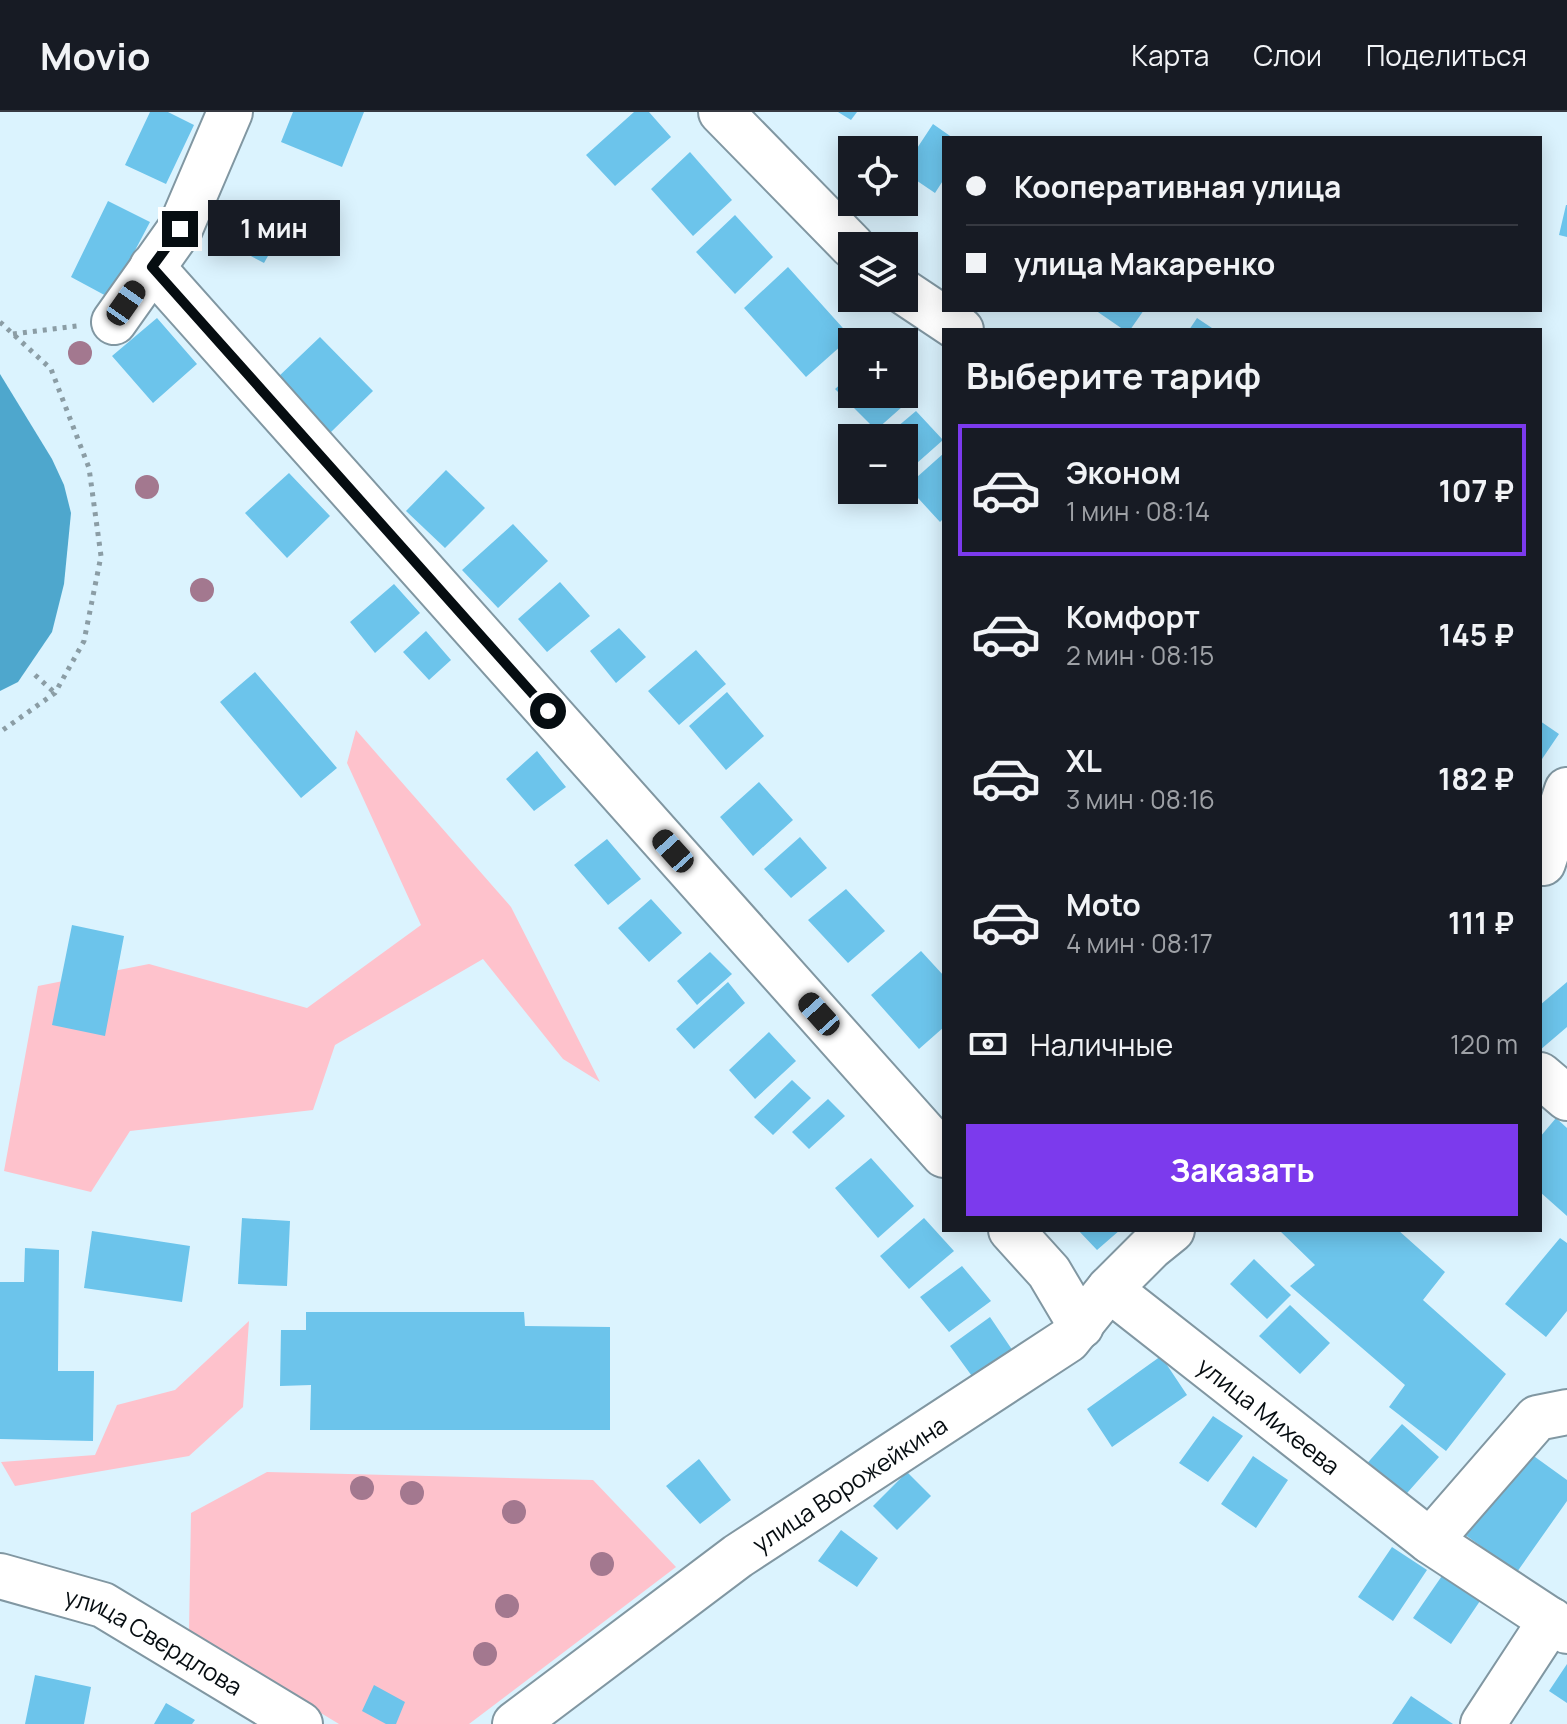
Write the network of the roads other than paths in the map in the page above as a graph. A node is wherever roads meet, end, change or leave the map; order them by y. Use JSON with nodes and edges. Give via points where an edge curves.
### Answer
{"nodes":[{"id":1,"x":230,"y":112,"type":"edge"},
{"id":2,"x":721,"y":112,"type":"edge"},
{"id":3,"x":838,"y":232,"type":"edge"},
{"id":4,"x":152,"y":267,"type":"junction"},
{"id":5,"x":918,"y":301,"type":"edge"},
{"id":6,"x":114,"y":322,"type":"road end"},
{"id":7,"x":958,"y":328,"type":"edge"},
{"id":8,"x":1567,"y":790,"type":"edge"},
{"id":9,"x":1550,"y":859,"type":"edge"},
{"id":10,"x":1542,"y":1077,"type":"edge"},
{"id":11,"x":1567,"y":1098,"type":"edge"},
{"id":12,"x":942,"y":1153,"type":"edge"},
{"id":13,"x":1013,"y":1232,"type":"edge"},
{"id":14,"x":1170,"y":1232,"type":"edge"},
{"id":15,"x":1109,"y":1289,"type":"junction"},
{"id":16,"x":1081,"y":1326,"type":"junction"},
{"id":17,"x":1567,"y":1412,"type":"edge"},
{"id":18,"x":1430,"y":1541,"type":"junction"},
{"id":19,"x":0,"y":1576,"type":"edge"},
{"id":20,"x":1559,"y":1625,"type":"edge"},
{"id":21,"x":300,"y":1724,"type":"edge"},
{"id":22,"x":515,"y":1724,"type":"edge"},
{"id":23,"x":1483,"y":1724,"type":"edge"}],
"edges":[{"from":1,"to":4,"type":"street","via":[[180,229]]},
{"from":2,"to":3,"type":"street"},
{"from":4,"to":6,"type":"street"},
{"from":4,"to":12,"type":"street"},
{"from":5,"to":7,"type":"street"},
{"from":8,"to":9,"type":"street"},
{"from":10,"to":11,"type":"street"},
{"from":13,"to":16,"type":"street","via":[[1049,1272]]},
{"from":14,"to":15,"type":"street","name":"улица Ворожейкина"},
{"from":15,"to":16,"type":"street","name":"улица Ворожейкина"},
{"from":15,"to":18,"type":"street","name":"улица Михеева"},
{"from":16,"to":22,"type":"street","name":"улица Ворожейкина","via":[[1068,1340],[738,1556]]},
{"from":17,"to":18,"type":"street","via":[[1537,1418]]},
{"from":18,"to":20,"type":"street","name":"улица Михеева"},
{"from":19,"to":21,"type":"street","name":"улица Свердлова","via":[[103,1605]]},
{"from":20,"to":23,"type":"street"}]}
